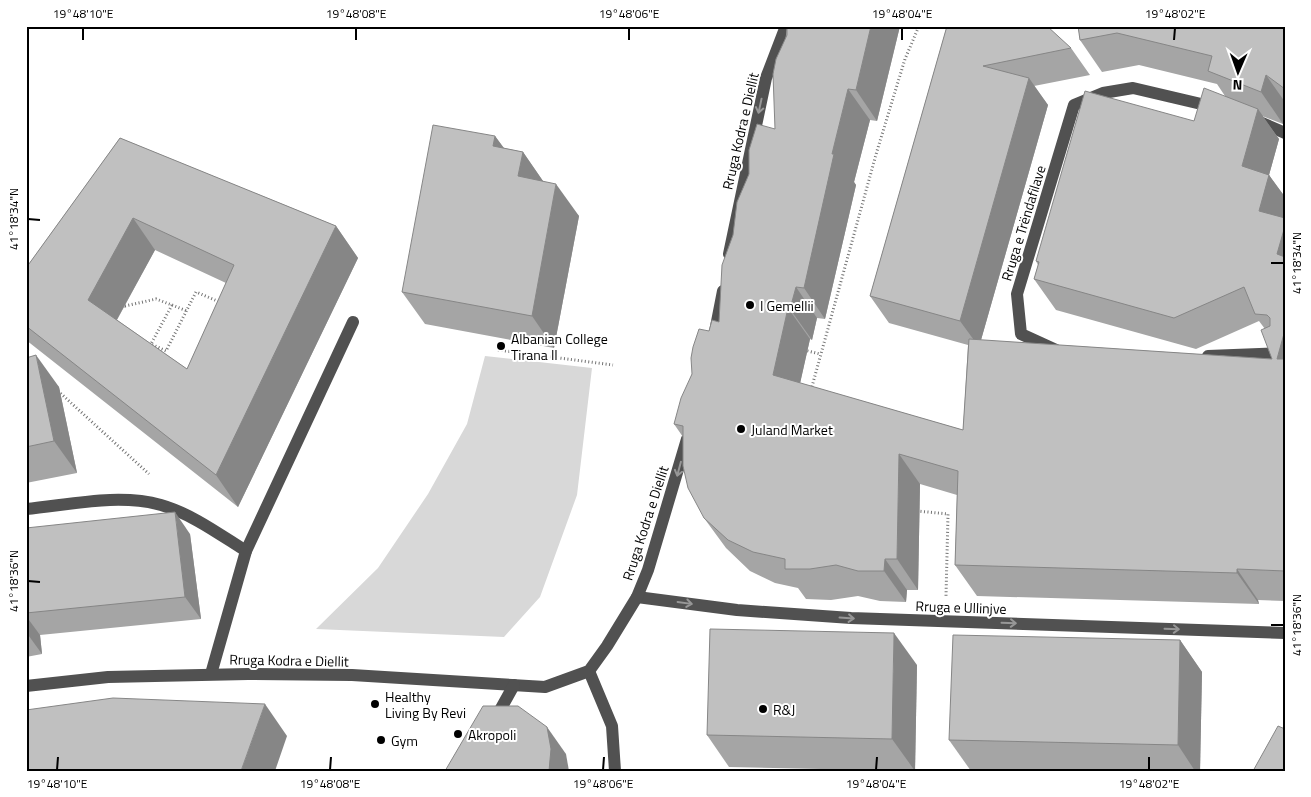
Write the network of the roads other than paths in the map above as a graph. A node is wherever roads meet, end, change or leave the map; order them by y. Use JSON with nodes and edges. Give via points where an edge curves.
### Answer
{"nodes":[{"id":1,"x":786,"y":26,"type":"edge"},
{"id":2,"x":1285,"y":133,"type":"edge"},
{"id":3,"x":354,"y":322,"type":"dead end"},
{"id":4,"x":711,"y":350,"type":"edge"},
{"id":5,"x":1073,"y":351,"type":"edge"},
{"id":6,"x":1285,"y":353,"type":"edge"},
{"id":7,"x":1196,"y":357,"type":"edge"},
{"id":8,"x":690,"y":429,"type":"edge"},
{"id":9,"x":26,"y":509,"type":"edge"},
{"id":10,"x":246,"y":551,"type":"junction"},
{"id":11,"x":637,"y":597,"type":"junction"},
{"id":12,"x":1285,"y":633,"type":"edge"},
{"id":13,"x":589,"y":671,"type":"junction"},
{"id":14,"x":212,"y":674,"type":"junction"},
{"id":15,"x":514,"y":685,"type":"junction"},
{"id":16,"x":26,"y":686,"type":"edge"},
{"id":17,"x":490,"y":728,"type":"edge"},
{"id":18,"x":614,"y":771,"type":"edge"}],
"edges":[{"from":1,"to":4,"type":"street","name":"Rruga Kodra e Diellit","one_way":true,"via":[[766,78]]},
{"from":2,"to":5,"type":"street","name":"Rruga e Trëndafilave","via":[[1234,113],[1133,88],[1103,92],[1074,105],[1017,294],[1020,334],[1054,350]]},
{"from":3,"to":10,"type":"street"},
{"from":6,"to":7,"type":"street"},
{"from":8,"to":11,"type":"street","name":"Rruga Kodra e Diellit","one_way":true},
{"from":9,"to":10,"type":"street","via":[[119,500],[160,505],[201,522]]},
{"from":10,"to":14,"type":"street"},
{"from":11,"to":12,"type":"street","name":"Rruga e Ullinjve","one_way":true,"via":[[737,610]]},
{"from":11,"to":13,"type":"street","name":"Rruga Kodra e Diellit"},
{"from":13,"to":15,"type":"street","name":"Rruga Kodra e Diellit","via":[[545,687]]},
{"from":13,"to":18,"type":"street","via":[[612,726]]},
{"from":14,"to":15,"type":"street","name":"Rruga Kodra e Diellit","via":[[342,675]]},
{"from":14,"to":16,"type":"street","name":"Rruga Kodra e Diellit","via":[[108,677]]},
{"from":15,"to":17,"type":"street"}]}
